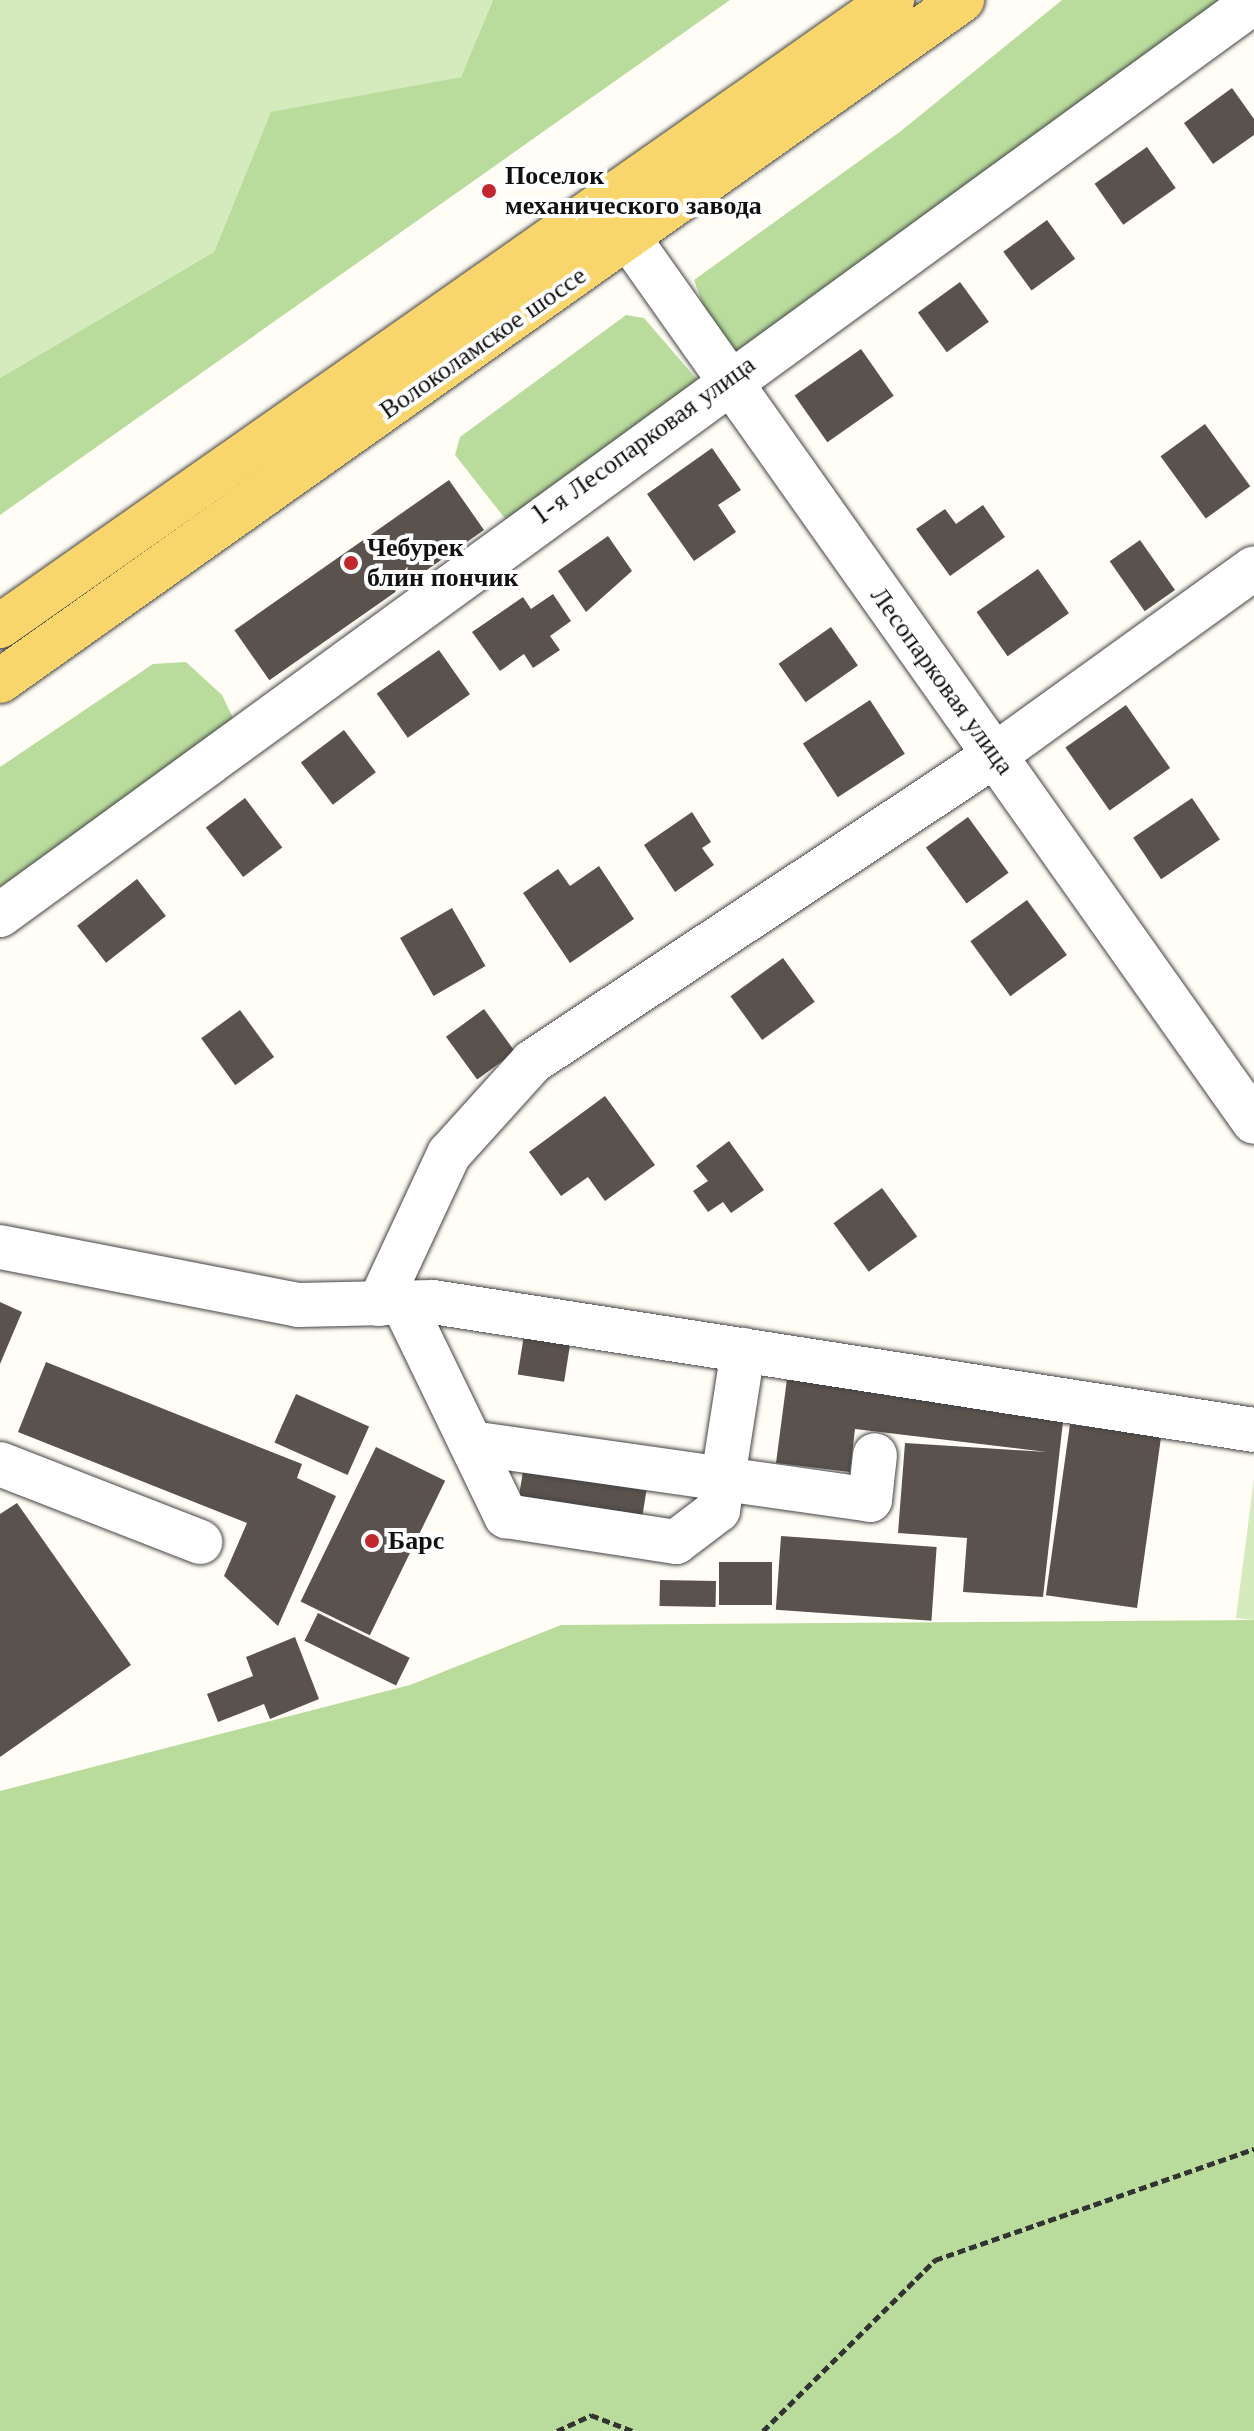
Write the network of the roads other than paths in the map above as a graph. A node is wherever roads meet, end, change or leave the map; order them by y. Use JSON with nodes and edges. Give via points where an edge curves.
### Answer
{"nodes":[{"id":1,"x":892,"y":0,"type":"edge"},
{"id":2,"x":962,"y":0,"type":"edge"},
{"id":3,"x":1254,"y":2,"type":"edge"},
{"id":4,"x":630,"y":240,"type":"junction"},
{"id":5,"x":726,"y":380,"type":"junction"},
{"id":6,"x":1254,"y":568,"type":"edge"},
{"id":7,"x":0,"y":626,"type":"edge"},
{"id":8,"x":0,"y":681,"type":"edge"},
{"id":9,"x":995,"y":755,"type":"junction"},
{"id":10,"x":0,"y":915,"type":"edge"},
{"id":11,"x":1254,"y":1120,"type":"edge"},
{"id":12,"x":0,"y":1247,"type":"edge"},
{"id":13,"x":391,"y":1304,"type":"junction"},
{"id":14,"x":743,"y":1350,"type":"junction"},
{"id":15,"x":1254,"y":1430,"type":"edge"},
{"id":16,"x":471,"y":1443,"type":"junction"},
{"id":17,"x":875,"y":1455,"type":"dead end"},
{"id":18,"x":0,"y":1464,"type":"edge"},
{"id":19,"x":722,"y":1482,"type":"junction"},
{"id":20,"x":200,"y":1542,"type":"dead end"}],
"edges":[{"from":1,"to":7,"type":"main road","name":"Волоколамское шоссе"},
{"from":2,"to":4,"type":"main road","name":"Волоколамское шоссе"},
{"from":3,"to":5,"type":"street","name":"1-я Лесопарковая улица"},
{"from":4,"to":5,"type":"street","name":"Лесопарковая улица"},
{"from":4,"to":8,"type":"main road","name":"Волоколамское шоссе"},
{"from":5,"to":9,"type":"street","name":"Лесопарковая улица"},
{"from":5,"to":10,"type":"street","name":"1-я Лесопарковая улица"},
{"from":6,"to":9,"type":"street"},
{"from":9,"to":11,"type":"street","name":"Лесопарковая улица"},
{"from":9,"to":13,"type":"street","via":[[532,1062],[449,1154]]},
{"from":12,"to":13,"type":"street","via":[[298,1305]]},
{"from":13,"to":14,"type":"street","via":[[433,1302]]},
{"from":13,"to":16,"type":"street"},
{"from":14,"to":15,"type":"street"},
{"from":14,"to":19,"type":"street"},
{"from":16,"to":19,"type":"street"},
{"from":16,"to":19,"type":"street","via":[[506,1516],[676,1542],[718,1510]]},
{"from":17,"to":19,"type":"street","via":[[870,1500]]},
{"from":18,"to":20,"type":"street"}]}
